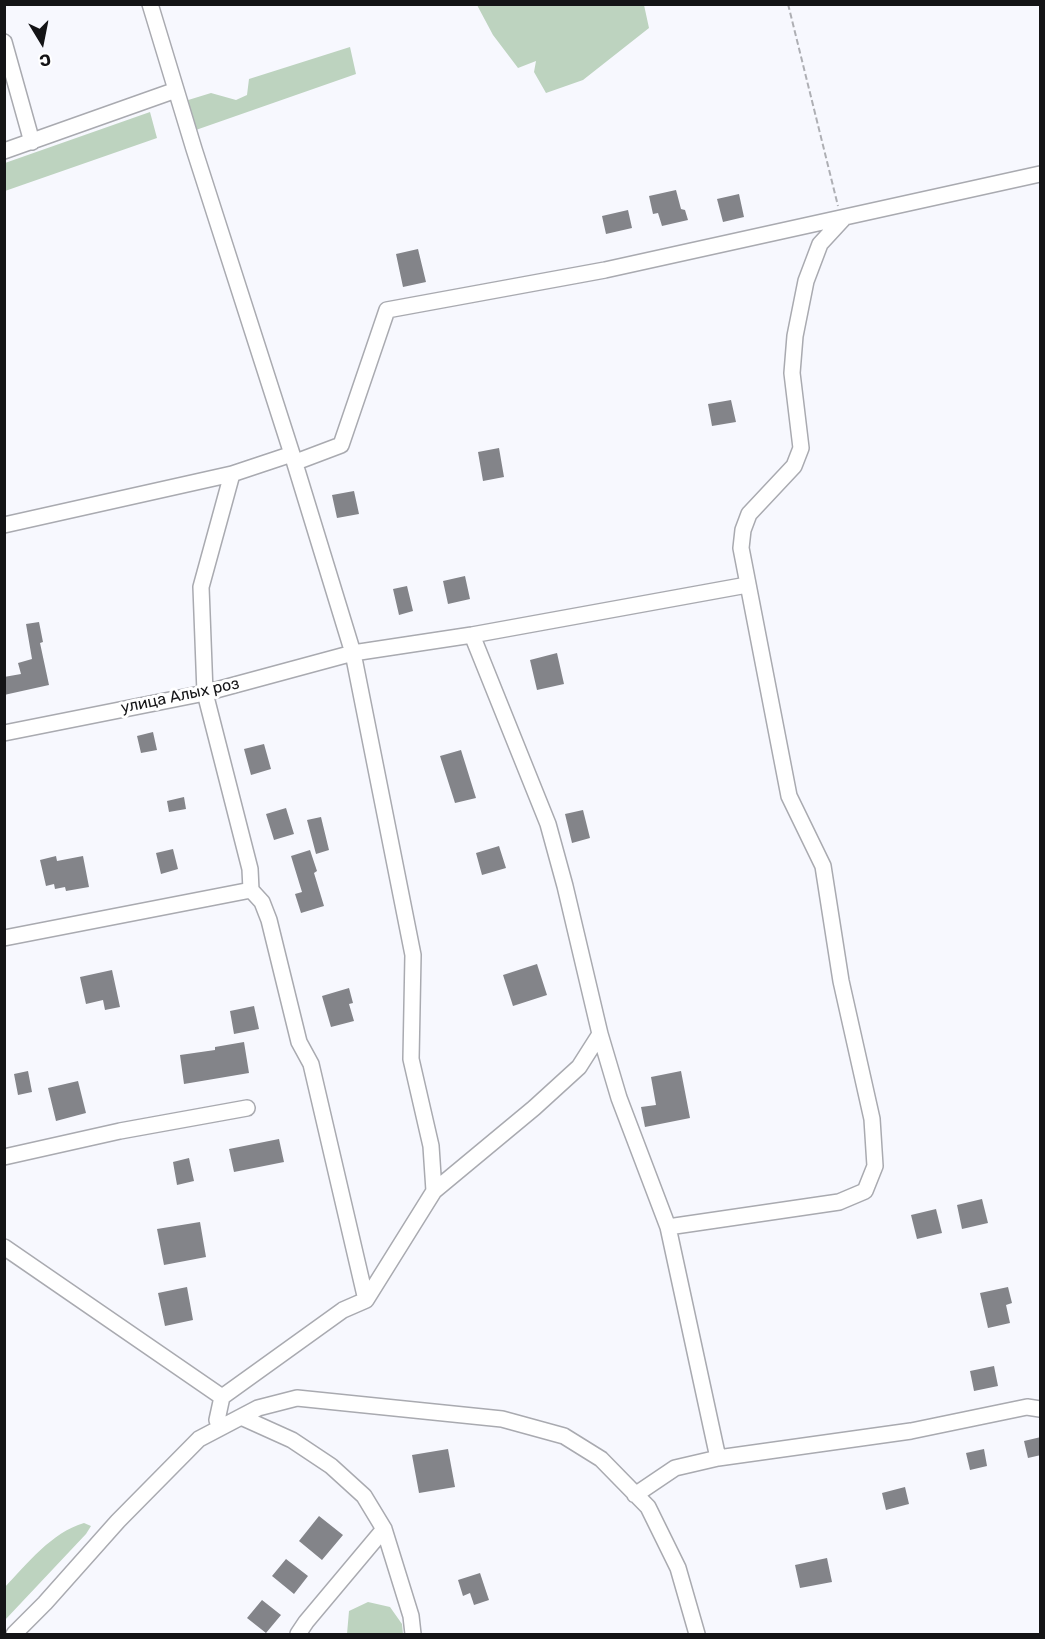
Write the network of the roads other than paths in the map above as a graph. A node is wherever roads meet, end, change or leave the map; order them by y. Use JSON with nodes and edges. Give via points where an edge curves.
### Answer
{"nodes":[{"id":1,"x":150,"y":4,"type":"edge"},
{"id":2,"x":4,"y":42,"type":"edge"},
{"id":3,"x":176,"y":90,"type":"junction"},
{"id":4,"x":32,"y":142,"type":"junction"},
{"id":5,"x":4,"y":152,"type":"edge"},
{"id":6,"x":1041,"y":174,"type":"edge"},
{"id":7,"x":842,"y":218,"type":"junction"},
{"id":8,"x":294,"y":458,"type":"junction"},
{"id":9,"x":232,"y":474,"type":"junction"},
{"id":10,"x":4,"y":525,"type":"edge"},
{"id":11,"x":747,"y":585,"type":"junction"},
{"id":12,"x":472,"y":635,"type":"junction"},
{"id":13,"x":353,"y":653,"type":"junction"},
{"id":14,"x":205,"y":693,"type":"junction"},
{"id":15,"x":4,"y":733,"type":"edge"},
{"id":16,"x":251,"y":890,"type":"junction"},
{"id":17,"x":4,"y":938,"type":"edge"},
{"id":18,"x":600,"y":1034,"type":"junction"},
{"id":19,"x":247,"y":1108,"type":"dead end"},
{"id":20,"x":4,"y":1156,"type":"edge"},
{"id":21,"x":434,"y":1191,"type":"junction"},
{"id":22,"x":668,"y":1227,"type":"junction"},
{"id":23,"x":4,"y":1247,"type":"edge"},
{"id":24,"x":366,"y":1300,"type":"junction"},
{"id":25,"x":222,"y":1397,"type":"junction"},
{"id":26,"x":1041,"y":1410,"type":"edge"},
{"id":27,"x":241,"y":1417,"type":"junction"},
{"id":28,"x":220,"y":1428,"type":"junction"},
{"id":29,"x":718,"y":1458,"type":"junction"},
{"id":30,"x":635,"y":1495,"type":"junction"},
{"id":31,"x":384,"y":1529,"type":"junction"},
{"id":32,"x":14,"y":1635,"type":"edge"},
{"id":33,"x":298,"y":1635,"type":"edge"},
{"id":34,"x":413,"y":1635,"type":"edge"},
{"id":35,"x":697,"y":1635,"type":"edge"}],
"edges":[{"from":1,"to":3,"type":"street"},
{"from":2,"to":4,"type":"street"},
{"from":3,"to":4,"type":"street"},
{"from":3,"to":8,"type":"street"},
{"from":4,"to":5,"type":"street"},
{"from":6,"to":7,"type":"street"},
{"from":7,"to":8,"type":"street","via":[[605,270],[387,310],[341,445]]},
{"from":7,"to":11,"type":"street","via":[[820,244],[806,281],[792,373],[801,448],[794,466],[749,514],[742,530]]},
{"from":8,"to":9,"type":"street"},
{"from":8,"to":13,"type":"street"},
{"from":9,"to":10,"type":"street"},
{"from":9,"to":14,"type":"street","via":[[201,587]]},
{"from":11,"to":12,"type":"street","name":"улица Алых роз"},
{"from":11,"to":22,"type":"street","via":[[789,796],[823,866],[841,981],[872,1119],[875,1166],[865,1191],[839,1202]]},
{"from":12,"to":13,"type":"street","name":"улица Алых роз"},
{"from":12,"to":18,"type":"street","via":[[548,824]]},
{"from":13,"to":14,"type":"street","name":"улица Алых роз"},
{"from":13,"to":21,"type":"street","via":[[412,955],[411,1059],[431,1146]]},
{"from":14,"to":15,"type":"street","name":"улица Алых роз"},
{"from":14,"to":16,"type":"street","via":[[250,869]]},
{"from":16,"to":17,"type":"street"},
{"from":16,"to":24,"type":"street","via":[[262,902],[269,920],[299,1042],[311,1064]]},
{"from":18,"to":21,"type":"street","via":[[579,1067]]},
{"from":18,"to":22,"type":"street","via":[[619,1098]]},
{"from":19,"to":20,"type":"street"},
{"from":21,"to":24,"type":"street"},
{"from":22,"to":29,"type":"street"},
{"from":23,"to":25,"type":"street"},
{"from":24,"to":25,"type":"street","via":[[343,1310]]},
{"from":25,"to":28,"type":"street","via":[[217,1420]]},
{"from":26,"to":29,"type":"street","via":[[1027,1407],[911,1431]]},
{"from":27,"to":28,"type":"street"},
{"from":27,"to":30,"type":"street","via":[[258,1408],[297,1398],[502,1419],[564,1436],[601,1459]]},
{"from":27,"to":31,"type":"street","via":[[292,1440],[331,1466],[364,1496]]},
{"from":28,"to":32,"type":"street","via":[[199,1439],[182,1456]]},
{"from":29,"to":30,"type":"street","via":[[675,1468]]},
{"from":30,"to":35,"type":"street","via":[[648,1507],[678,1568]]},
{"from":31,"to":33,"type":"street"},
{"from":31,"to":34,"type":"street","via":[[411,1616]]}]}
